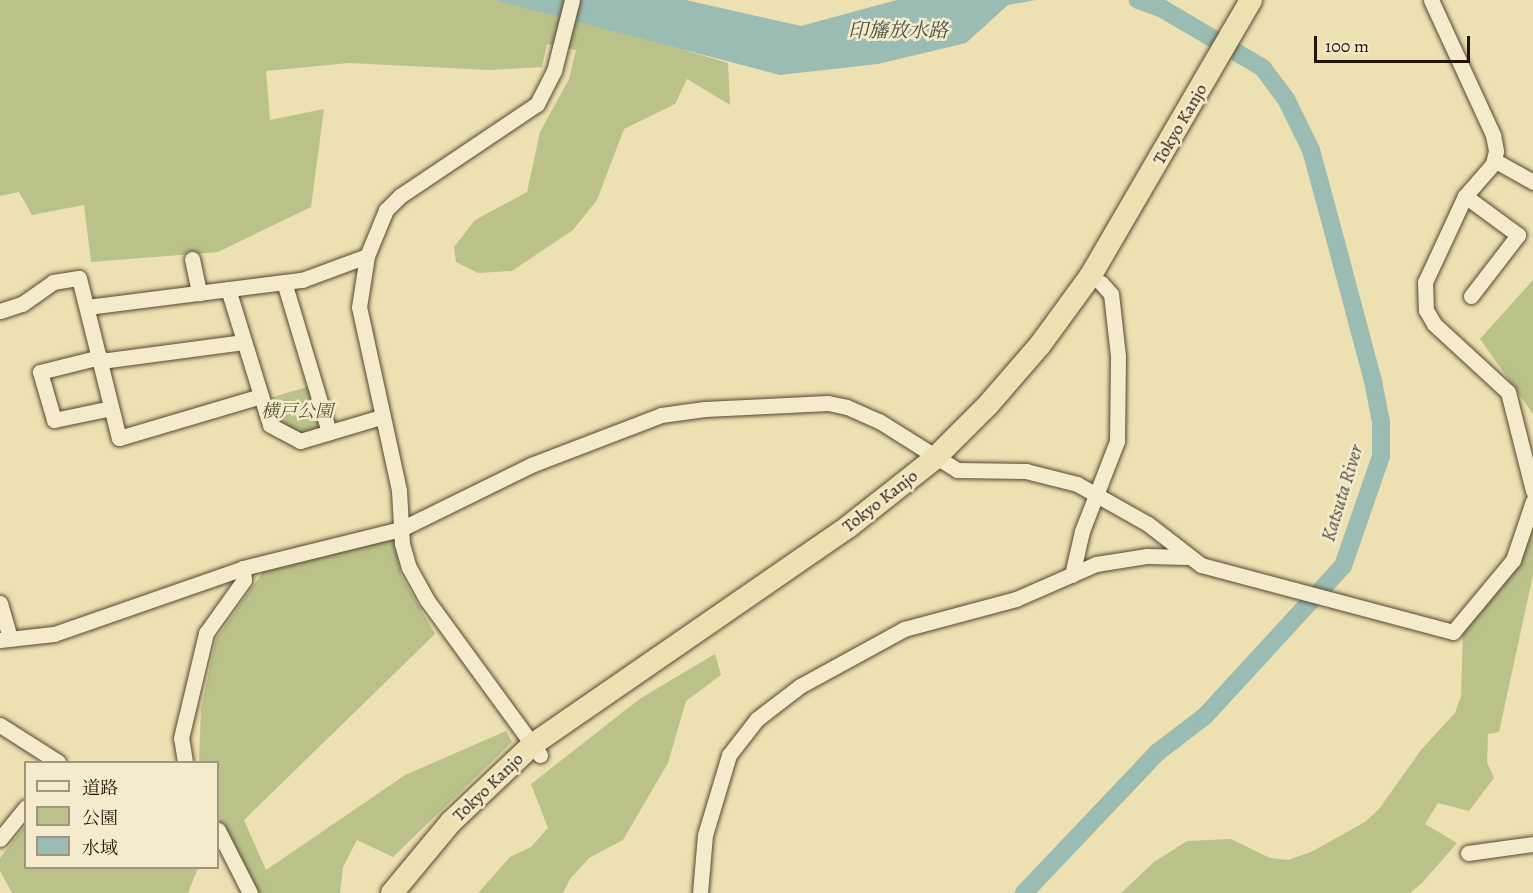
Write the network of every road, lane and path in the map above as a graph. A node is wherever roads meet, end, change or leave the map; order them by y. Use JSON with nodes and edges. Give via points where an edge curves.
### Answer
{"nodes":[{"id":1,"x":572,"y":0,"type":"edge"},
{"id":2,"x":1251,"y":0,"type":"edge"},
{"id":3,"x":1266,"y":0,"type":"edge"},
{"id":4,"x":1431,"y":0,"type":"edge"},
{"id":5,"x":1240,"y":32,"type":"junction"},
{"id":6,"x":1215,"y":76,"type":"junction"},
{"id":7,"x":1494,"y":160,"type":"junction"},
{"id":8,"x":1533,"y":182,"type":"edge"},
{"id":9,"x":1465,"y":196,"type":"junction"},
{"id":10,"x":367,"y":256,"type":"junction"},
{"id":11,"x":192,"y":259,"type":"dead end"},
{"id":12,"x":284,"y":282,"type":"junction"},
{"id":13,"x":1101,"y":283,"type":"junction"},
{"id":14,"x":228,"y":289,"type":"junction"},
{"id":15,"x":199,"y":293,"type":"junction"},
{"id":16,"x":1471,"y":296,"type":"dead end"},
{"id":17,"x":87,"y":307,"type":"junction"},
{"id":18,"x":0,"y":311,"type":"edge"},
{"id":19,"x":244,"y":342,"type":"junction"},
{"id":20,"x":100,"y":359,"type":"junction"},
{"id":21,"x":261,"y":396,"type":"junction"},
{"id":22,"x":111,"y":408,"type":"junction"},
{"id":23,"x":381,"y":417,"type":"junction"},
{"id":24,"x":329,"y":432,"type":"junction"},
{"id":25,"x":940,"y":462,"type":"junction"},
{"id":26,"x":1533,"y":491,"type":"edge"},
{"id":27,"x":1096,"y":493,"type":"junction"},
{"id":28,"x":1533,"y":501,"type":"edge"},
{"id":29,"x":401,"y":529,"type":"junction"},
{"id":30,"x":1188,"y":557,"type":"junction"},
{"id":31,"x":243,"y":568,"type":"junction"},
{"id":32,"x":1072,"y":575,"type":"junction"},
{"id":33,"x":0,"y":603,"type":"edge"},
{"id":34,"x":5,"y":640,"type":"edge"},
{"id":35,"x":0,"y":724,"type":"edge"},
{"id":36,"x":536,"y":750,"type":"junction"},
{"id":37,"x":56,"y":761,"type":"edge"},
{"id":38,"x":184,"y":761,"type":"edge"},
{"id":39,"x":24,"y":809,"type":"edge"},
{"id":40,"x":219,"y":833,"type":"edge"},
{"id":41,"x":0,"y":839,"type":"edge"},
{"id":42,"x":1533,"y":844,"type":"edge"},
{"id":43,"x":1468,"y":853,"type":"dead end"},
{"id":44,"x":250,"y":893,"type":"edge"},
{"id":45,"x":392,"y":893,"type":"edge"},
{"id":46,"x":409,"y":893,"type":"edge"},
{"id":47,"x":700,"y":893,"type":"edge"}],
"edges":[{"from":1,"to":10,"type":"street","via":[[554,71],[529,112],[400,196],[375,230]]},
{"from":2,"to":5,"type":"highway","name":"Tokyo Kanjo"},
{"from":3,"to":5,"type":"highway","name":"Tokyo Kanjo"},
{"from":4,"to":7,"type":"street","via":[[1493,135]]},
{"from":5,"to":6,"type":"highway","name":"Tokyo Kanjo"},
{"from":6,"to":13,"type":"highway","name":"Tokyo Kanjo"},
{"from":6,"to":25,"type":"highway","name":"Tokyo Kanjo","via":[[1067,312]]},
{"from":7,"to":8,"type":"street"},
{"from":7,"to":9,"type":"street"},
{"from":9,"to":16,"type":"street","via":[[1518,235]]},
{"from":9,"to":26,"type":"street","via":[[1425,282],[1426,310],[1434,324],[1508,392]]},
{"from":10,"to":12,"type":"street","via":[[302,280]]},
{"from":10,"to":23,"type":"street","via":[[360,321]]},
{"from":11,"to":15,"type":"street"},
{"from":12,"to":14,"type":"street"},
{"from":12,"to":24,"type":"street"},
{"from":13,"to":25,"type":"highway","name":"Tokyo Kanjo","via":[[1031,377]]},
{"from":13,"to":27,"type":"street","via":[[1110,294],[1118,356],[1117,441]]},
{"from":14,"to":15,"type":"street"},
{"from":14,"to":19,"type":"street"},
{"from":15,"to":17,"type":"street"},
{"from":17,"to":18,"type":"street","via":[[78,278],[53,282],[22,304]]},
{"from":17,"to":20,"type":"street"},
{"from":19,"to":20,"type":"street"},
{"from":19,"to":21,"type":"street"},
{"from":20,"to":22,"type":"street"},
{"from":20,"to":22,"type":"street","via":[[40,372],[54,420]]},
{"from":21,"to":22,"type":"street","via":[[119,438]]},
{"from":21,"to":24,"type":"street","via":[[270,425],[300,441]]},
{"from":23,"to":24,"type":"street"},
{"from":23,"to":29,"type":"street","via":[[399,490]]},
{"from":25,"to":27,"type":"street","via":[[957,470],[1026,471]]},
{"from":25,"to":29,"type":"street","via":[[879,421],[847,407],[828,403],[705,409],[662,415],[531,465]]},
{"from":25,"to":36,"type":"highway","name":"Tokyo Kanjo","via":[[861,533]]},
{"from":27,"to":30,"type":"street","via":[[1172,540]]},
{"from":27,"to":32,"type":"street"},
{"from":28,"to":30,"type":"street","via":[[1513,560],[1453,632],[1201,565]]},
{"from":29,"to":31,"type":"street"},
{"from":29,"to":36,"type":"street","via":[[409,568],[427,600]]},
{"from":30,"to":32,"type":"street","via":[[1125,558]]},
{"from":31,"to":34,"type":"street","via":[[54,634]]},
{"from":31,"to":38,"type":"street","via":[[244,580],[206,633],[181,738]]},
{"from":32,"to":47,"type":"street","via":[[1016,599],[904,629],[777,701],[729,755],[705,835]]},
{"from":33,"to":34,"type":"street"},
{"from":35,"to":37,"type":"street"},
{"from":36,"to":45,"type":"highway","name":"Tokyo Kanjo","via":[[457,815]]},
{"from":36,"to":46,"type":"highway","name":"Tokyo Kanjo"},
{"from":39,"to":41,"type":"street"},
{"from":40,"to":44,"type":"street"},
{"from":42,"to":43,"type":"street"}]}
